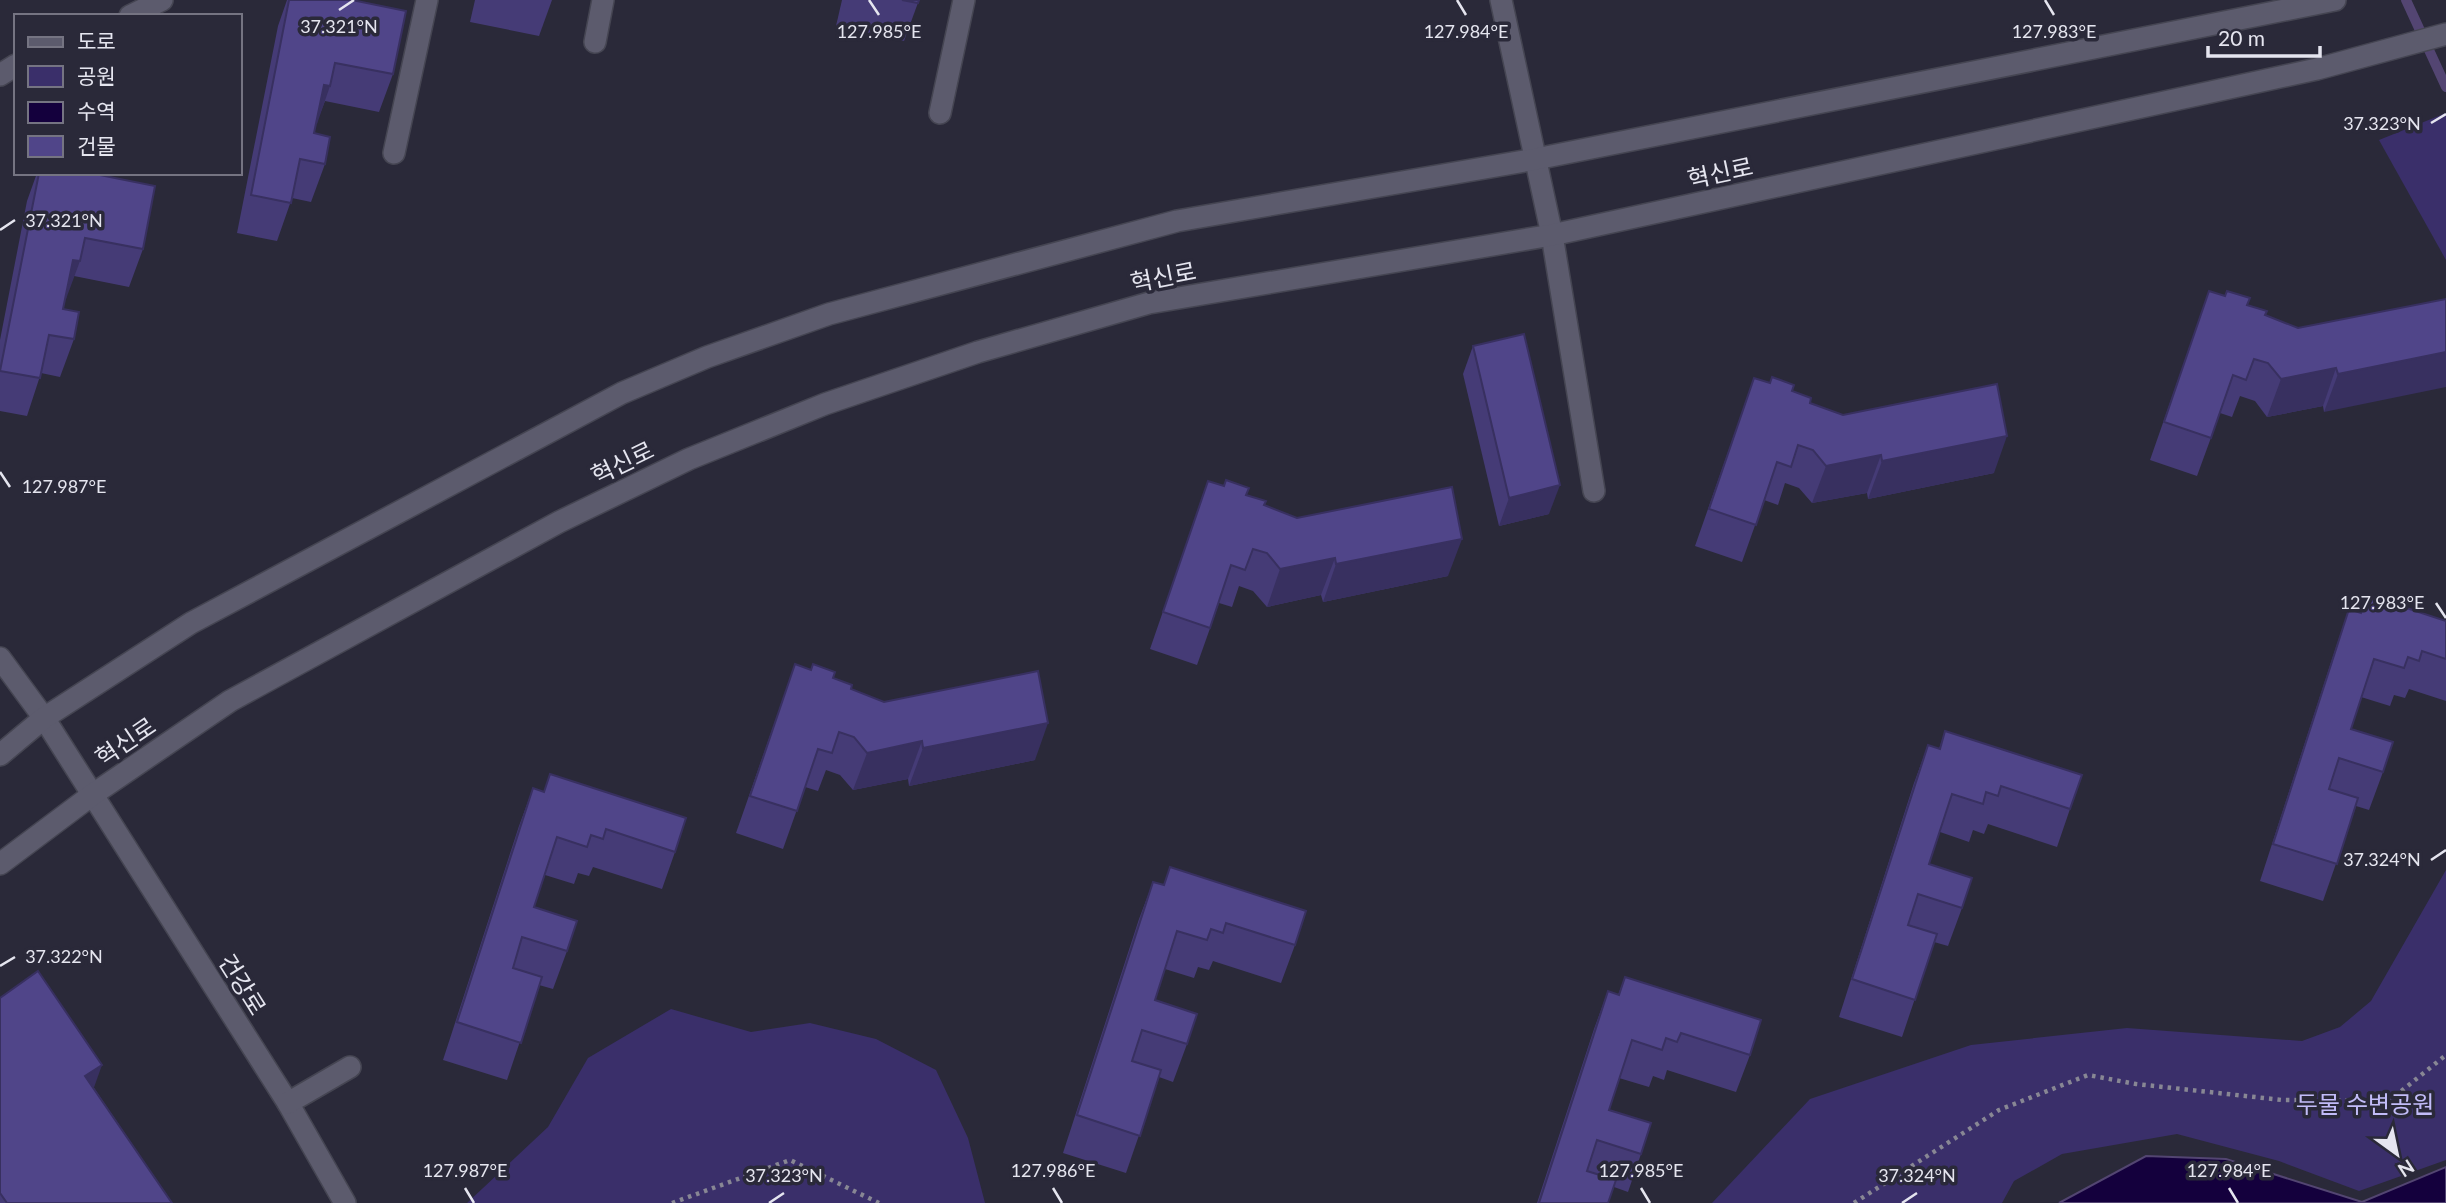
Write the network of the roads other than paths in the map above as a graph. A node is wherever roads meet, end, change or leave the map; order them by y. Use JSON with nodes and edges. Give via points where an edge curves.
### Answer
{"nodes":[{"id":1,"x":162,"y":0,"type":"edge"},
{"id":2,"x":427,"y":0,"type":"edge"},
{"id":3,"x":603,"y":0,"type":"edge"},
{"id":4,"x":964,"y":0,"type":"edge"},
{"id":5,"x":1501,"y":0,"type":"edge"},
{"id":6,"x":2335,"y":0,"type":"edge"},
{"id":7,"x":134,"y":14,"type":"edge"},
{"id":8,"x":2446,"y":34,"type":"edge"},
{"id":9,"x":595,"y":42,"type":"dead end"},
{"id":10,"x":940,"y":113,"type":"dead end"},
{"id":11,"x":394,"y":153,"type":"dead end"},
{"id":12,"x":1536,"y":159,"type":"junction"},
{"id":13,"x":1552,"y":235,"type":"junction"},
{"id":14,"x":1594,"y":491,"type":"dead end"},
{"id":15,"x":0,"y":658,"type":"edge"},
{"id":16,"x":44,"y":718,"type":"junction"},
{"id":17,"x":0,"y":755,"type":"edge"},
{"id":18,"x":92,"y":795,"type":"junction"},
{"id":19,"x":0,"y":864,"type":"edge"},
{"id":20,"x":350,"y":1067,"type":"dead end"},
{"id":21,"x":288,"y":1103,"type":"junction"},
{"id":22,"x":345,"y":1203,"type":"edge"}],
"edges":[{"from":1,"to":7,"type":"street"},
{"from":2,"to":11,"type":"street"},
{"from":3,"to":9,"type":"street"},
{"from":4,"to":10,"type":"street"},
{"from":5,"to":12,"type":"street"},
{"from":6,"to":12,"type":"street","name":"혁신로"},
{"from":8,"to":13,"type":"street","name":"혁신로","via":[[2318,68]]},
{"from":12,"to":13,"type":"street"},
{"from":12,"to":16,"type":"street","name":"혁신로","via":[[1177,221],[829,314],[707,357],[622,393],[191,623]]},
{"from":13,"to":14,"type":"street"},
{"from":13,"to":18,"type":"street","name":"혁신로","via":[[1149,303],[978,352],[825,404],[689,459],[559,522],[230,701]]},
{"from":15,"to":16,"type":"street"},
{"from":16,"to":17,"type":"street","name":"혁신로"},
{"from":16,"to":18,"type":"street","name":"건강로"},
{"from":18,"to":19,"type":"street","name":"혁신로"},
{"from":18,"to":21,"type":"street","name":"건강로"},
{"from":20,"to":21,"type":"street"},
{"from":21,"to":22,"type":"street","name":"건강로"}]}
